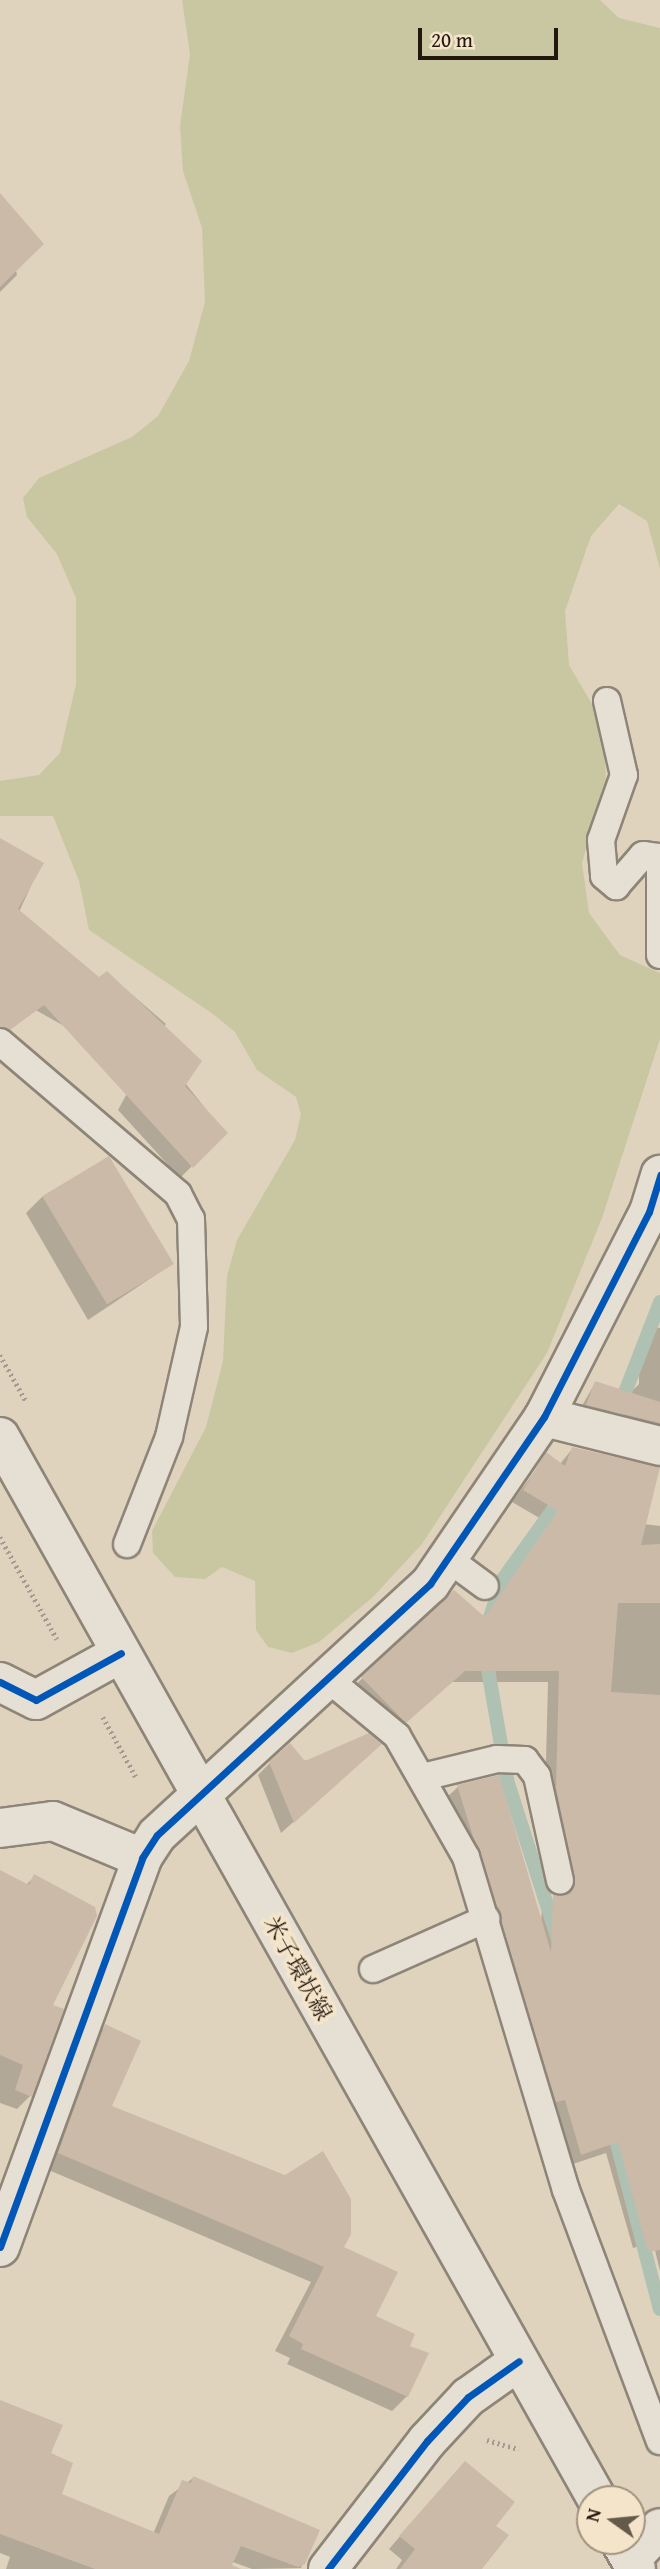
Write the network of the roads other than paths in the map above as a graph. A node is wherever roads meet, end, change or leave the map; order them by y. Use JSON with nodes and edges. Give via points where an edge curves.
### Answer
{"nodes":[{"id":1,"x":607,"y":701,"type":"dead end"},
{"id":2,"x":660,"y":857,"type":"edge"},
{"id":3,"x":660,"y":867,"type":"edge"},
{"id":4,"x":660,"y":955,"type":"edge"},
{"id":5,"x":0,"y":1042,"type":"edge"},
{"id":6,"x":660,"y":1175,"type":"edge"},
{"id":7,"x":654,"y":1215,"type":"edge"},
{"id":8,"x":544,"y":1417,"type":"junction"},
{"id":9,"x":660,"y":1446,"type":"edge"},
{"id":10,"x":3,"y":1447,"type":"edge"},
{"id":11,"x":127,"y":1544,"type":"dead end"},
{"id":12,"x":447,"y":1558,"type":"junction"},
{"id":13,"x":485,"y":1586,"type":"dead end"},
{"id":14,"x":121,"y":1653,"type":"junction"},
{"id":15,"x":327,"y":1678,"type":"junction"},
{"id":16,"x":0,"y":1682,"type":"edge"},
{"id":17,"x":423,"y":1777,"type":"junction"},
{"id":18,"x":201,"y":1794,"type":"junction"},
{"id":19,"x":0,"y":1828,"type":"edge"},
{"id":20,"x":142,"y":1858,"type":"junction"},
{"id":21,"x":560,"y":1881,"type":"dead end"},
{"id":22,"x":486,"y":1919,"type":"junction"},
{"id":23,"x":373,"y":1969,"type":"dead end"},
{"id":24,"x":0,"y":2247,"type":"edge"},
{"id":25,"x":519,"y":2361,"type":"junction"},
{"id":26,"x":660,"y":2441,"type":"edge"},
{"id":27,"x":589,"y":2485,"type":"edge"},
{"id":28,"x":660,"y":2528,"type":"edge"},
{"id":29,"x":629,"y":2556,"type":"edge"},
{"id":30,"x":328,"y":2569,"type":"edge"}],
"edges":[{"from":1,"to":2,"type":"lane","via":[[624,775],[601,840],[604,876],[616,886],[643,855]]},
{"from":3,"to":4,"type":"lane"},
{"from":5,"to":11,"type":"lane","via":[[178,1194],[191,1219],[194,1327],[169,1437]]},
{"from":6,"to":7,"type":"street"},
{"from":7,"to":8,"type":"street"},
{"from":8,"to":9,"type":"street"},
{"from":8,"to":12,"type":"street"},
{"from":10,"to":14,"type":"street","name":"米子環状線"},
{"from":12,"to":13,"type":"lane"},
{"from":12,"to":15,"type":"street","via":[[429,1584]]},
{"from":14,"to":16,"type":"street","via":[[36,1700]]},
{"from":14,"to":18,"type":"street","name":"米子環状線"},
{"from":15,"to":17,"type":"lane","via":[[397,1736]]},
{"from":15,"to":18,"type":"street"},
{"from":17,"to":21,"type":"lane","via":[[497,1759],[525,1760],[537,1776]]},
{"from":17,"to":22,"type":"lane","via":[[466,1857]]},
{"from":18,"to":20,"type":"street"},
{"from":18,"to":25,"type":"street","name":"米子環状線"},
{"from":19,"to":20,"type":"street","via":[[53,1821]]},
{"from":20,"to":24,"type":"street"},
{"from":22,"to":23,"type":"lane"},
{"from":22,"to":26,"type":"lane","via":[[566,2190]]},
{"from":25,"to":27,"type":"street","name":"米子環状線"},
{"from":25,"to":30,"type":"street","via":[[468,2397],[427,2441]]},
{"from":28,"to":29,"type":"street"}]}
